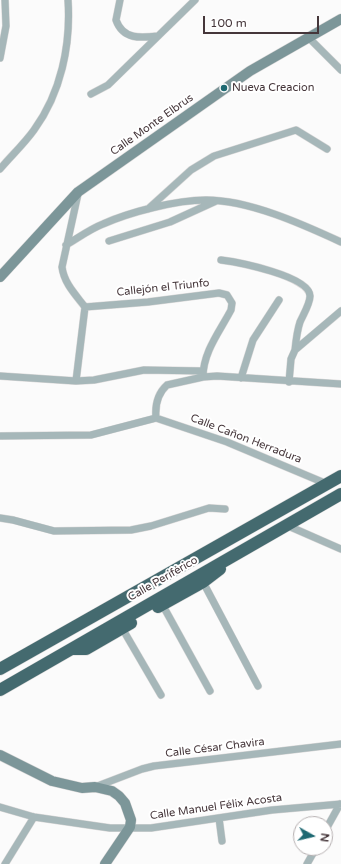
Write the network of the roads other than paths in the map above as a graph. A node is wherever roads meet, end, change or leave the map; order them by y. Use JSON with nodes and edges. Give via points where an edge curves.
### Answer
{"nodes":[{"id":1,"x":5,"y":0,"type":"edge"},
{"id":2,"x":68,"y":0,"type":"edge"},
{"id":3,"x":120,"y":0,"type":"edge"},
{"id":4,"x":124,"y":0,"type":"edge"},
{"id":5,"x":195,"y":0,"type":"edge"},
{"id":6,"x":341,"y":19,"type":"edge"},
{"id":7,"x":158,"y":36,"type":"junction"},
{"id":8,"x":309,"y":38,"type":"junction"},
{"id":9,"x":0,"y":58,"type":"edge"},
{"id":10,"x":341,"y":70,"type":"edge"},
{"id":11,"x":91,"y":94,"type":"dead end"},
{"id":12,"x":327,"y":149,"type":"dead end"},
{"id":13,"x":0,"y":169,"type":"edge"},
{"id":14,"x":78,"y":192,"type":"junction"},
{"id":15,"x":216,"y":201,"type":"junction"},
{"id":16,"x":147,"y":210,"type":"junction"},
{"id":17,"x":109,"y":241,"type":"dead end"},
{"id":18,"x":341,"y":242,"type":"edge"},
{"id":19,"x":66,"y":245,"type":"junction"},
{"id":20,"x":221,"y":260,"type":"dead end"},
{"id":21,"x":0,"y":277,"type":"edge"},
{"id":22,"x":279,"y":300,"type":"dead end"},
{"id":23,"x":85,"y":307,"type":"junction"},
{"id":24,"x":341,"y":311,"type":"edge"},
{"id":25,"x":295,"y":350,"type":"junction"},
{"id":26,"x":203,"y":374,"type":"junction"},
{"id":27,"x":0,"y":376,"type":"edge"},
{"id":28,"x":241,"y":378,"type":"junction"},
{"id":29,"x":76,"y":381,"type":"junction"},
{"id":30,"x":289,"y":382,"type":"junction"},
{"id":31,"x":341,"y":384,"type":"edge"},
{"id":32,"x":156,"y":418,"type":"junction"},
{"id":33,"x":0,"y":436,"type":"edge"},
{"id":34,"x":341,"y":476,"type":"edge"},
{"id":35,"x":327,"y":484,"type":"junction"},
{"id":36,"x":341,"y":494,"type":"edge"},
{"id":37,"x":225,"y":509,"type":"dead end"},
{"id":38,"x":0,"y":518,"type":"edge"},
{"id":39,"x":286,"y":525,"type":"junction"},
{"id":40,"x":341,"y":549,"type":"edge"},
{"id":41,"x":224,"y":559,"type":"junction"},
{"id":42,"x":203,"y":582,"type":"junction"},
{"id":43,"x":162,"y":604,"type":"junction"},
{"id":44,"x":122,"y":628,"type":"junction"},
{"id":45,"x":70,"y":649,"type":"junction"},
{"id":46,"x":0,"y":669,"type":"edge"},
{"id":47,"x":258,"y":686,"type":"dead end"},
{"id":48,"x":0,"y":690,"type":"edge"},
{"id":49,"x":210,"y":690,"type":"dead end"},
{"id":50,"x":161,"y":695,"type":"dead end"},
{"id":51,"x":341,"y":744,"type":"edge"},
{"id":52,"x":0,"y":756,"type":"edge"},
{"id":53,"x":95,"y":787,"type":"junction"},
{"id":54,"x":340,"y":804,"type":"edge"},
{"id":55,"x":0,"y":807,"type":"edge"},
{"id":56,"x":34,"y":817,"type":"junction"},
{"id":57,"x":333,"y":817,"type":"edge"},
{"id":58,"x":219,"y":818,"type":"junction"},
{"id":59,"x":130,"y":827,"type":"junction"},
{"id":60,"x":222,"y":841,"type":"dead end"},
{"id":61,"x":5,"y":864,"type":"edge"},
{"id":62,"x":105,"y":864,"type":"edge"}],
"edges":[{"from":1,"to":9,"type":"street","via":[[6,26]]},
{"from":2,"to":13,"type":"street","via":[[70,24],[61,72],[53,94],[34,130]]},
{"from":3,"to":4,"type":"street"},
{"from":3,"to":7,"type":"street","via":[[116,20],[122,31],[135,37]]},
{"from":5,"to":7,"type":"street"},
{"from":6,"to":8,"type":"street","name":"Calle Monte Elbrus"},
{"from":7,"to":11,"type":"street","via":[[108,85]]},
{"from":8,"to":10,"type":"street"},
{"from":8,"to":14,"type":"street","name":"Calle Monte Elbrus","via":[[250,71]]},
{"from":12,"to":16,"type":"street","via":[[296,130],[274,139],[225,151],[191,170]]},
{"from":14,"to":19,"type":"street"},
{"from":14,"to":21,"type":"street","name":"Calle Monte Elbrus"},
{"from":15,"to":16,"type":"street","via":[[188,202]]},
{"from":15,"to":17,"type":"street","via":[[170,222]]},
{"from":15,"to":18,"type":"street","via":[[261,209]]},
{"from":16,"to":19,"type":"street","via":[[102,224]]},
{"from":19,"to":23,"type":"street","via":[[63,277]]},
{"from":20,"to":25,"type":"street","via":[[272,271],[300,284],[308,291],[310,298],[297,331]]},
{"from":22,"to":28,"type":"street","via":[[254,340]]},
{"from":23,"to":26,"type":"street","name":"Callejón el Triunfo","via":[[219,293],[227,295],[232,303],[231,310],[209,348]]},
{"from":23,"to":29,"type":"street"},
{"from":24,"to":25,"type":"street"},
{"from":25,"to":30,"type":"street","via":[[291,359]]},
{"from":26,"to":28,"type":"street"},
{"from":26,"to":29,"type":"street","via":[[144,370]]},
{"from":26,"to":32,"type":"street","via":[[167,385],[159,396]]},
{"from":27,"to":29,"type":"street"},
{"from":28,"to":30,"type":"street"},
{"from":30,"to":31,"type":"street"},
{"from":32,"to":33,"type":"street","via":[[91,435]]},
{"from":32,"to":35,"type":"street","name":"Calle Cañon Herradura","via":[[227,442]]},
{"from":34,"to":35,"type":"highway","name":"Calle Periférico"},
{"from":35,"to":46,"type":"highway","name":"Calle Periférico"},
{"from":36,"to":39,"type":"highway","name":"Calle Periférico"},
{"from":37,"to":38,"type":"street","via":[[209,508],[131,530],[54,530]]},
{"from":39,"to":40,"type":"street"},
{"from":39,"to":41,"type":"highway","name":"Calle Periférico"},
{"from":41,"to":42,"type":"highway","via":[[218,572]]},
{"from":41,"to":45,"type":"highway","name":"Calle Periférico"},
{"from":42,"to":43,"type":"highway"},
{"from":42,"to":47,"type":"street"},
{"from":43,"to":44,"type":"highway"},
{"from":43,"to":49,"type":"street"},
{"from":44,"to":45,"type":"highway","via":[[86,649]]},
{"from":44,"to":50,"type":"street"},
{"from":45,"to":48,"type":"highway","name":"Calle Periférico"},
{"from":51,"to":53,"type":"street","name":"Calle César Chavira","via":[[154,766]]},
{"from":52,"to":53,"type":"street","via":[[52,780],[82,788]]},
{"from":53,"to":59,"type":"street","via":[[112,791],[119,796],[125,803],[131,820]]},
{"from":54,"to":57,"type":"street"},
{"from":54,"to":58,"type":"street","name":"Calle Manuel Félix Acosta"},
{"from":55,"to":56,"type":"street","name":"Calle Manuel Félix Acosta"},
{"from":56,"to":59,"type":"street","name":"Calle Manuel Félix Acosta","via":[[110,828]]},
{"from":56,"to":61,"type":"street"},
{"from":58,"to":59,"type":"street","name":"Calle Manuel Félix Acosta","via":[[172,826]]},
{"from":58,"to":60,"type":"street"},
{"from":59,"to":62,"type":"street"}]}
